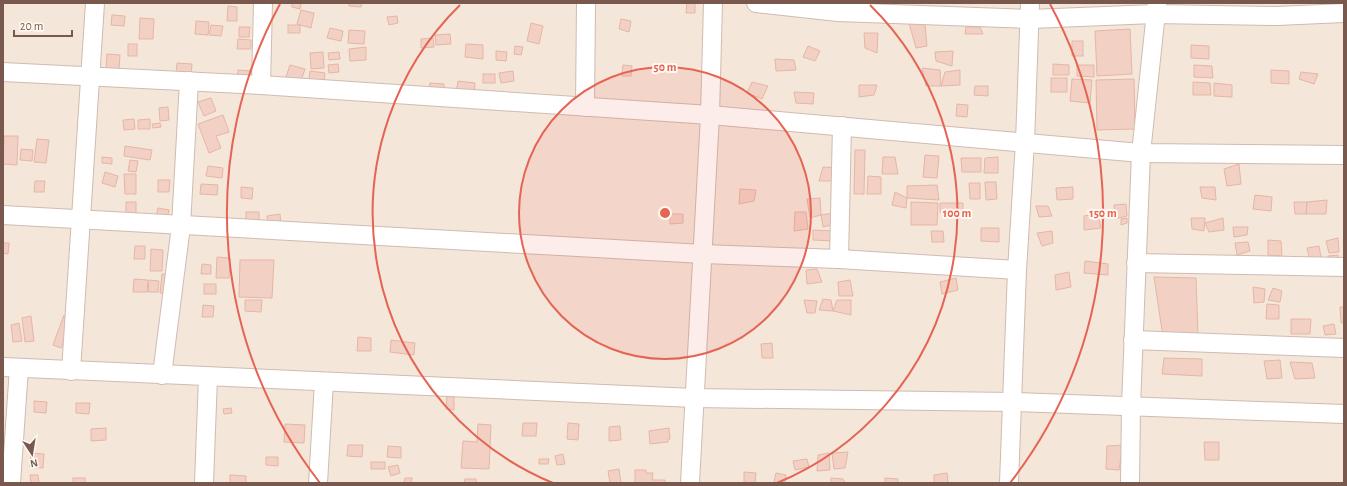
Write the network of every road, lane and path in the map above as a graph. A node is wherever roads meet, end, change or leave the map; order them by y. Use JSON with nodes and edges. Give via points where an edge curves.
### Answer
{"nodes":[{"id":1,"x":95,"y":3,"type":"edge"},
{"id":2,"x":263,"y":3,"type":"edge"},
{"id":3,"x":586,"y":3,"type":"edge"},
{"id":4,"x":713,"y":3,"type":"edge"},
{"id":5,"x":756,"y":3,"type":"edge"},
{"id":6,"x":838,"y":8,"type":"edge"},
{"id":7,"x":910,"y":9,"type":"edge"},
{"id":8,"x":1156,"y":9,"type":"edge"},
{"id":9,"x":1278,"y":9,"type":"edge"},
{"id":10,"x":1030,"y":11,"type":"edge"},
{"id":11,"x":1344,"y":13,"type":"edge"},
{"id":12,"x":3,"y":72,"type":"edge"},
{"id":13,"x":91,"y":76,"type":"junction"},
{"id":14,"x":189,"y":81,"type":"junction"},
{"id":15,"x":261,"y":85,"type":"junction"},
{"id":16,"x":585,"y":107,"type":"junction"},
{"id":17,"x":710,"y":115,"type":"junction"},
{"id":18,"x":842,"y":126,"type":"junction"},
{"id":19,"x":1025,"y":142,"type":"junction"},
{"id":20,"x":1141,"y":153,"type":"junction"},
{"id":21,"x":1344,"y":155,"type":"edge"},
{"id":22,"x":3,"y":215,"type":"edge"},
{"id":23,"x":81,"y":220,"type":"junction"},
{"id":24,"x":181,"y":226,"type":"junction"},
{"id":25,"x":703,"y":254,"type":"junction"},
{"id":26,"x":839,"y":259,"type":"junction"},
{"id":27,"x":1136,"y":263,"type":"junction"},
{"id":28,"x":1344,"y":267,"type":"edge"},
{"id":29,"x":1017,"y":270,"type":"junction"},
{"id":30,"x":1133,"y":340,"type":"junction"},
{"id":31,"x":1344,"y":348,"type":"edge"},
{"id":32,"x":11,"y":368,"type":"edge"},
{"id":33,"x":71,"y":371,"type":"junction"},
{"id":34,"x":162,"y":375,"type":"junction"},
{"id":35,"x":208,"y":377,"type":"junction"},
{"id":36,"x":324,"y":382,"type":"junction"},
{"id":37,"x":694,"y":398,"type":"junction"},
{"id":38,"x":1012,"y":402,"type":"junction"},
{"id":39,"x":1131,"y":406,"type":"junction"},
{"id":40,"x":1344,"y":414,"type":"edge"},
{"id":41,"x":11,"y":483,"type":"edge"},
{"id":42,"x":204,"y":483,"type":"edge"},
{"id":43,"x":318,"y":483,"type":"edge"},
{"id":44,"x":690,"y":483,"type":"edge"},
{"id":45,"x":1009,"y":483,"type":"edge"},
{"id":46,"x":1130,"y":483,"type":"edge"}],
"edges":[{"from":1,"to":13,"type":"street"},
{"from":2,"to":15,"type":"street"},
{"from":3,"to":16,"type":"street"},
{"from":4,"to":17,"type":"street"},
{"from":5,"to":6,"type":"street"},
{"from":6,"to":7,"type":"street"},
{"from":7,"to":10,"type":"street"},
{"from":8,"to":9,"type":"street"},
{"from":8,"to":10,"type":"street"},
{"from":8,"to":20,"type":"street"},
{"from":9,"to":11,"type":"street"},
{"from":10,"to":19,"type":"street"},
{"from":12,"to":13,"type":"street"},
{"from":13,"to":14,"type":"street"},
{"from":13,"to":23,"type":"street"},
{"from":14,"to":15,"type":"street"},
{"from":14,"to":24,"type":"street"},
{"from":15,"to":16,"type":"street"},
{"from":16,"to":17,"type":"street"},
{"from":17,"to":18,"type":"street"},
{"from":17,"to":25,"type":"street"},
{"from":18,"to":19,"type":"street"},
{"from":18,"to":26,"type":"street"},
{"from":19,"to":20,"type":"street"},
{"from":19,"to":29,"type":"street"},
{"from":20,"to":21,"type":"street"},
{"from":20,"to":27,"type":"street"},
{"from":22,"to":23,"type":"street"},
{"from":23,"to":24,"type":"street"},
{"from":23,"to":33,"type":"street"},
{"from":24,"to":25,"type":"street"},
{"from":24,"to":34,"type":"street"},
{"from":25,"to":26,"type":"street"},
{"from":25,"to":37,"type":"street"},
{"from":26,"to":29,"type":"street"},
{"from":27,"to":28,"type":"street"},
{"from":27,"to":30,"type":"street"},
{"from":29,"to":38,"type":"street"},
{"from":30,"to":31,"type":"street"},
{"from":30,"to":39,"type":"street"},
{"from":32,"to":33,"type":"street"},
{"from":32,"to":41,"type":"street"},
{"from":33,"to":34,"type":"street"},
{"from":34,"to":35,"type":"street"},
{"from":35,"to":36,"type":"street"},
{"from":35,"to":42,"type":"street"},
{"from":36,"to":37,"type":"street"},
{"from":36,"to":43,"type":"street"},
{"from":37,"to":38,"type":"street"},
{"from":37,"to":44,"type":"street"},
{"from":38,"to":39,"type":"street"},
{"from":38,"to":45,"type":"street"},
{"from":39,"to":40,"type":"street"},
{"from":39,"to":46,"type":"street"}]}
